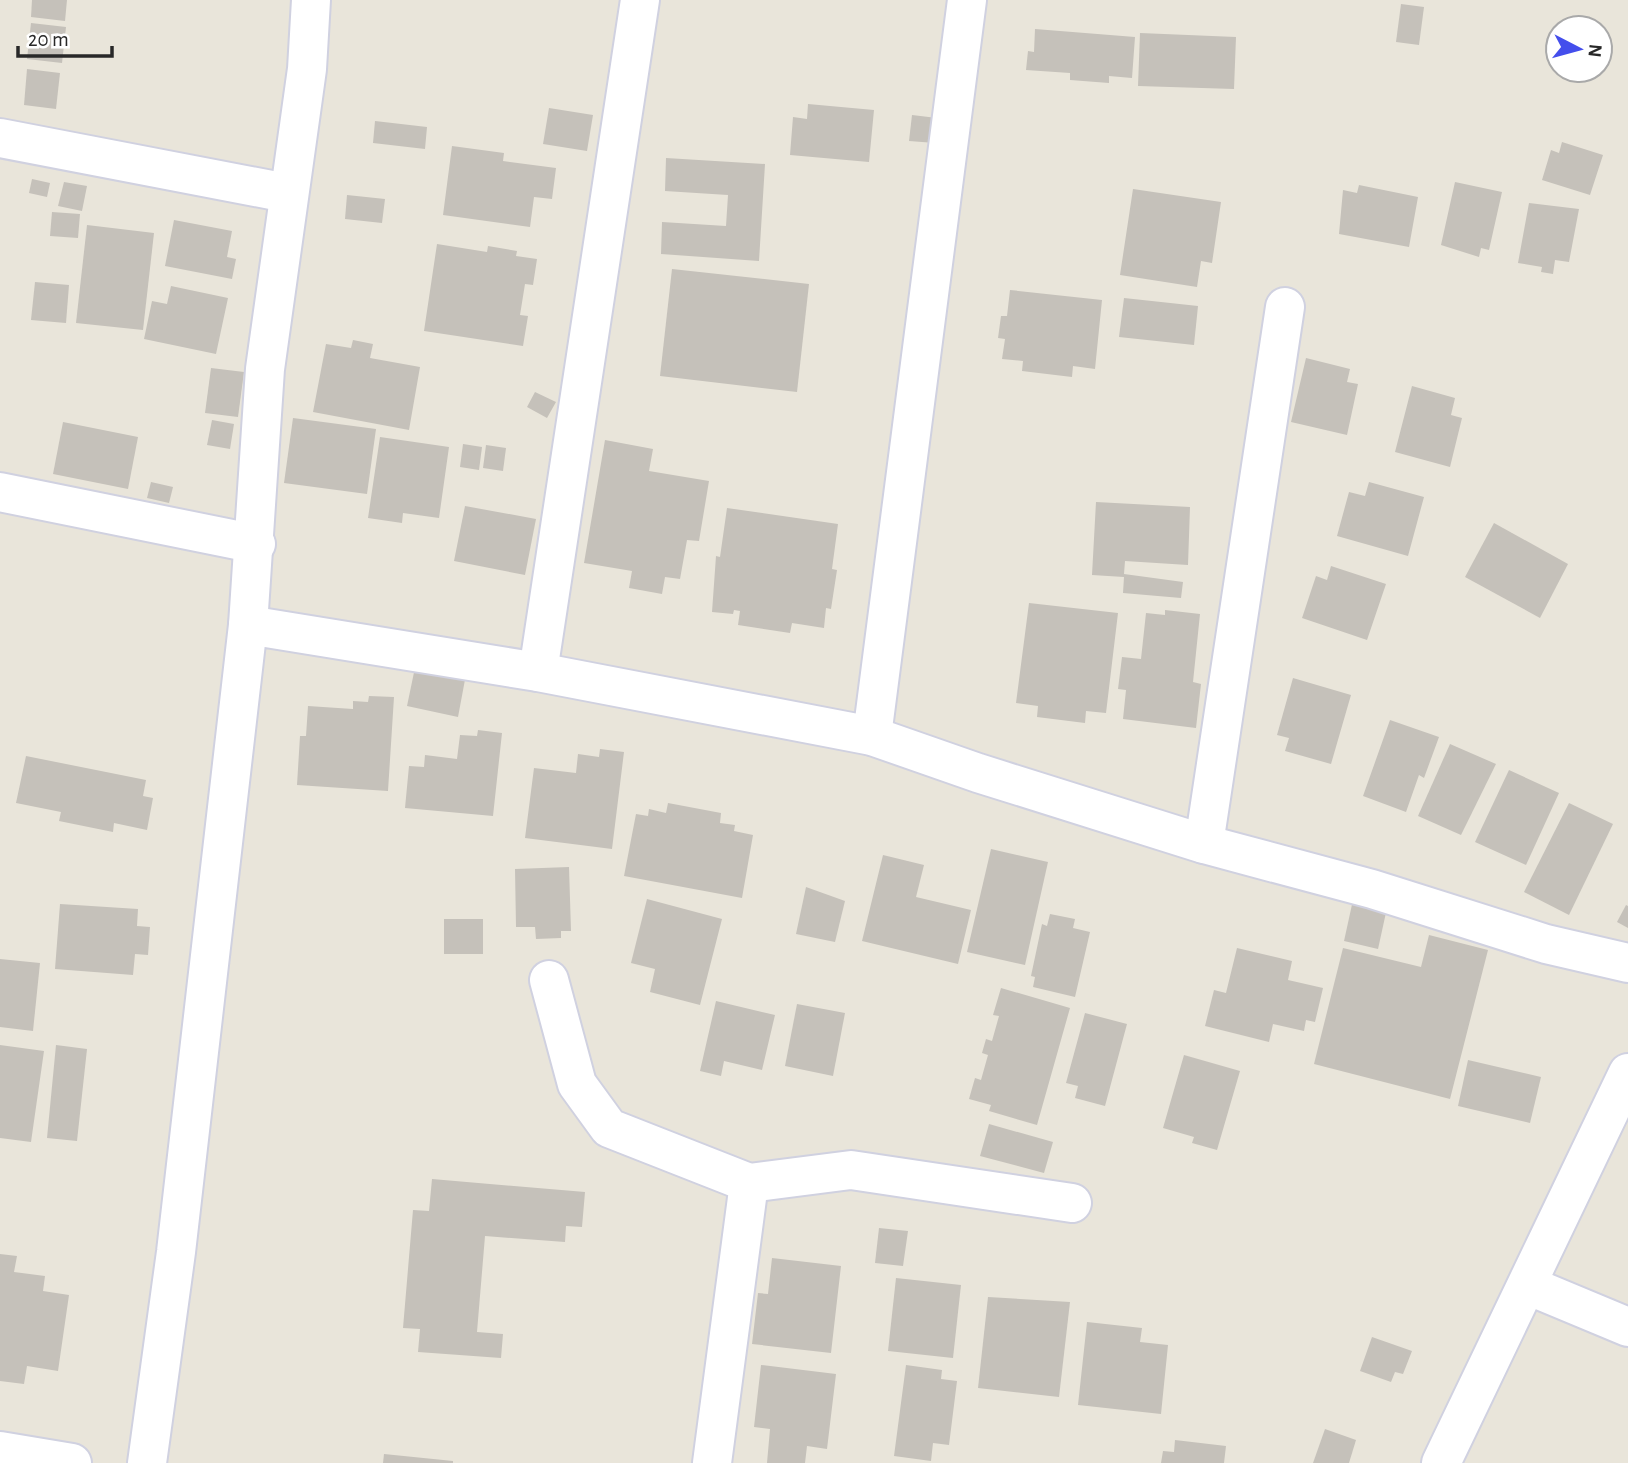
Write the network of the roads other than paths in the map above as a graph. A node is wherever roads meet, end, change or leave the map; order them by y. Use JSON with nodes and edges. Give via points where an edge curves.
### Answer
{"nodes":[{"id":1,"x":311,"y":0,"type":"edge"},
{"id":2,"x":640,"y":0,"type":"edge"},
{"id":3,"x":967,"y":0,"type":"edge"},
{"id":4,"x":0,"y":138,"type":"edge"},
{"id":5,"x":287,"y":193,"type":"junction"},
{"id":6,"x":1285,"y":307,"type":"dead end"},
{"id":7,"x":0,"y":492,"type":"edge"},
{"id":8,"x":256,"y":544,"type":"junction"},
{"id":9,"x":248,"y":625,"type":"junction"},
{"id":10,"x":538,"y":672,"type":"junction"},
{"id":11,"x":872,"y":736,"type":"junction"},
{"id":12,"x":1204,"y":844,"type":"junction"},
{"id":13,"x":1628,"y":963,"type":"edge"},
{"id":14,"x":550,"y":980,"type":"dead end"},
{"id":15,"x":1628,"y":1073,"type":"edge"},
{"id":16,"x":749,"y":1184,"type":"junction"},
{"id":17,"x":1072,"y":1203,"type":"dead end"},
{"id":18,"x":1527,"y":1285,"type":"junction"},
{"id":19,"x":1628,"y":1327,"type":"edge"},
{"id":20,"x":0,"y":1451,"type":"edge"},
{"id":21,"x":72,"y":1463,"type":"edge"},
{"id":22,"x":147,"y":1463,"type":"edge"},
{"id":23,"x":712,"y":1463,"type":"edge"},
{"id":24,"x":1441,"y":1463,"type":"edge"}],
"edges":[{"from":1,"to":5,"type":"street","via":[[307,69]]},
{"from":2,"to":10,"type":"street"},
{"from":3,"to":11,"type":"street"},
{"from":4,"to":5,"type":"street"},
{"from":5,"to":8,"type":"street","via":[[265,369]]},
{"from":6,"to":12,"type":"street"},
{"from":7,"to":8,"type":"street"},
{"from":8,"to":9,"type":"street"},
{"from":9,"to":10,"type":"street"},
{"from":9,"to":22,"type":"street","via":[[178,1238]]},
{"from":10,"to":11,"type":"street"},
{"from":11,"to":12,"type":"street"},
{"from":12,"to":13,"type":"street","via":[[1372,889],[1546,944]]},
{"from":14,"to":16,"type":"street","via":[[577,1084],[610,1128]]},
{"from":15,"to":18,"type":"street"},
{"from":16,"to":17,"type":"street","via":[[850,1170]]},
{"from":16,"to":23,"type":"street"},
{"from":18,"to":19,"type":"street"},
{"from":18,"to":24,"type":"street"},
{"from":20,"to":21,"type":"street"}]}
